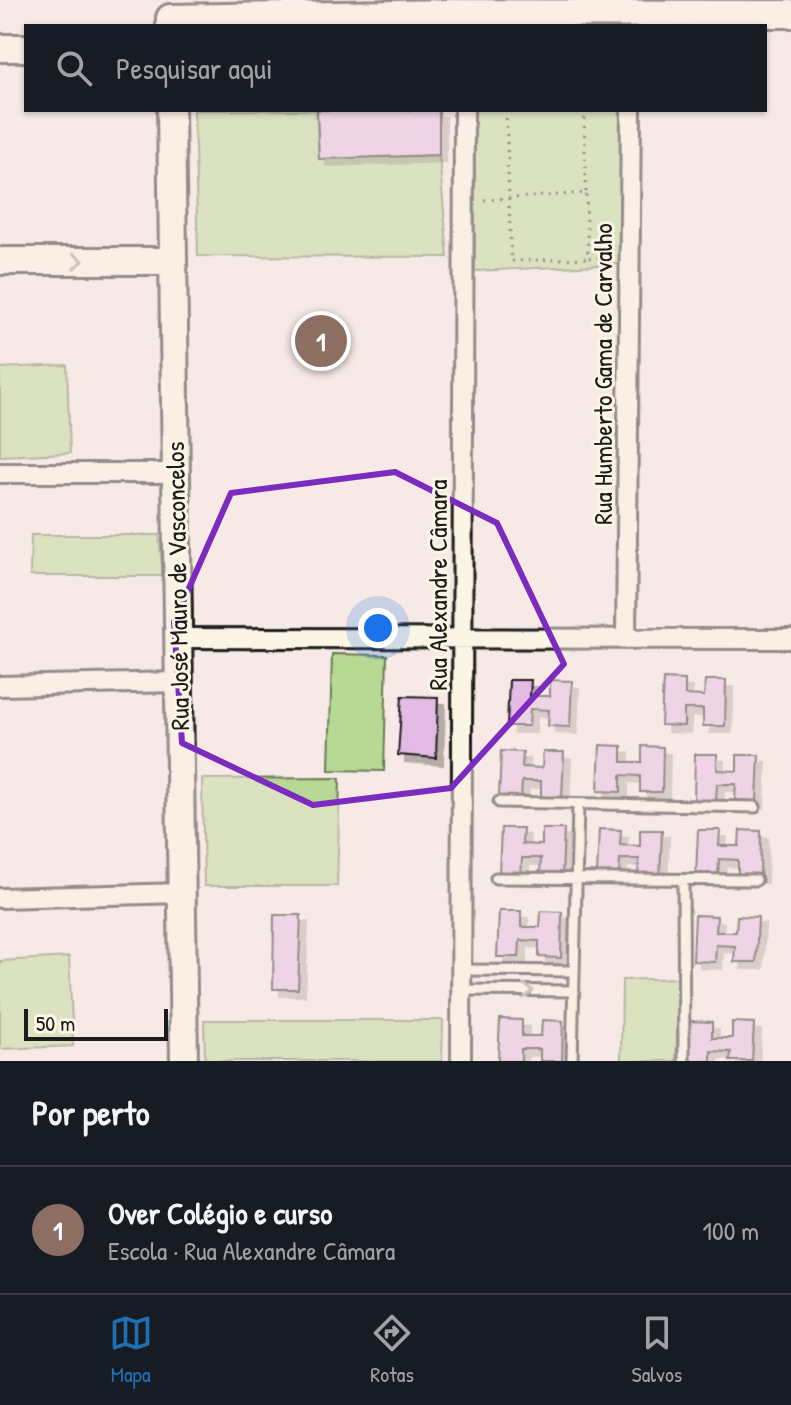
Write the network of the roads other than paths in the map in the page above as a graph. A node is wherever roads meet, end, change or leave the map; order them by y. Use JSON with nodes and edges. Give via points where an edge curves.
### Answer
{"nodes":[{"id":1,"x":465,"y":11,"type":"edge"},
{"id":2,"x":791,"y":14,"type":"edge"},
{"id":3,"x":170,"y":15,"type":"edge"},
{"id":4,"x":631,"y":21,"type":"edge"},
{"id":5,"x":0,"y":48,"type":"edge"},
{"id":6,"x":24,"y":48,"type":"edge"},
{"id":7,"x":171,"y":112,"type":"edge"},
{"id":8,"x":464,"y":112,"type":"edge"},
{"id":9,"x":631,"y":112,"type":"edge"},
{"id":10,"x":0,"y":261,"type":"edge"},
{"id":11,"x":172,"y":261,"type":"junction"},
{"id":12,"x":0,"y":473,"type":"edge"},
{"id":13,"x":175,"y":473,"type":"junction"},
{"id":14,"x":179,"y":638,"type":"junction"},
{"id":15,"x":626,"y":638,"type":"junction"},
{"id":16,"x":791,"y":639,"type":"edge"},
{"id":17,"x":463,"y":640,"type":"junction"},
{"id":18,"x":179,"y":682,"type":"junction"},
{"id":19,"x":0,"y":686,"type":"edge"},
{"id":20,"x":499,"y":802,"type":"dead end"},
{"id":21,"x":578,"y":804,"type":"junction"},
{"id":22,"x":755,"y":807,"type":"dead end"},
{"id":23,"x":496,"y":878,"type":"dead end"},
{"id":24,"x":578,"y":878,"type":"junction"},
{"id":25,"x":756,"y":880,"type":"dead end"},
{"id":26,"x":683,"y":881,"type":"junction"},
{"id":27,"x":183,"y":893,"type":"junction"},
{"id":28,"x":0,"y":898,"type":"edge"},
{"id":29,"x":463,"y":970,"type":"junction"},
{"id":30,"x":573,"y":971,"type":"junction"},
{"id":31,"x":462,"y":990,"type":"junction"},
{"id":32,"x":572,"y":991,"type":"junction"},
{"id":33,"x":184,"y":1061,"type":"edge"},
{"id":34,"x":461,"y":1061,"type":"edge"},
{"id":35,"x":572,"y":1061,"type":"edge"},
{"id":36,"x":684,"y":1061,"type":"edge"}],
"edges":[{"from":1,"to":3,"type":"main road"},
{"from":1,"to":4,"type":"main road"},
{"from":2,"to":4,"type":"main road"},
{"from":5,"to":6,"type":"main road"},
{"from":7,"to":11,"type":"main road","name":"Rua José Mauro de Vasconcelos"},
{"from":8,"to":17,"type":"street","name":"Rua Alexandre Câmara"},
{"from":9,"to":15,"type":"street","name":"Rua Humberto Gama de Carvalho"},
{"from":10,"to":11,"type":"main road","one_way":true},
{"from":11,"to":13,"type":"main road","name":"Rua José Mauro de Vasconcelos"},
{"from":12,"to":13,"type":"street"},
{"from":13,"to":14,"type":"main road","name":"Rua José Mauro de Vasconcelos"},
{"from":14,"to":17,"type":"street"},
{"from":14,"to":18,"type":"main road","name":"Rua José Mauro de Vasconcelos"},
{"from":15,"to":16,"type":"street"},
{"from":15,"to":17,"type":"street"},
{"from":17,"to":29,"type":"street","name":"Rua Alexandre Câmara"},
{"from":18,"to":19,"type":"street"},
{"from":18,"to":27,"type":"main road","name":"Rua José Mauro de Vasconcelos"},
{"from":20,"to":21,"type":"lane"},
{"from":21,"to":22,"type":"lane"},
{"from":21,"to":24,"type":"lane"},
{"from":23,"to":24,"type":"lane"},
{"from":24,"to":26,"type":"lane"},
{"from":24,"to":30,"type":"lane"},
{"from":25,"to":26,"type":"lane"},
{"from":26,"to":36,"type":"lane"},
{"from":27,"to":28,"type":"street"},
{"from":27,"to":33,"type":"main road","name":"Rua José Mauro de Vasconcelos"},
{"from":29,"to":30,"type":"lane"},
{"from":29,"to":31,"type":"street","name":"Rua Alexandre Câmara"},
{"from":30,"to":32,"type":"lane"},
{"from":31,"to":32,"type":"lane","one_way":true},
{"from":31,"to":34,"type":"street","name":"Rua Alexandre Câmara"},
{"from":32,"to":35,"type":"lane"}]}
